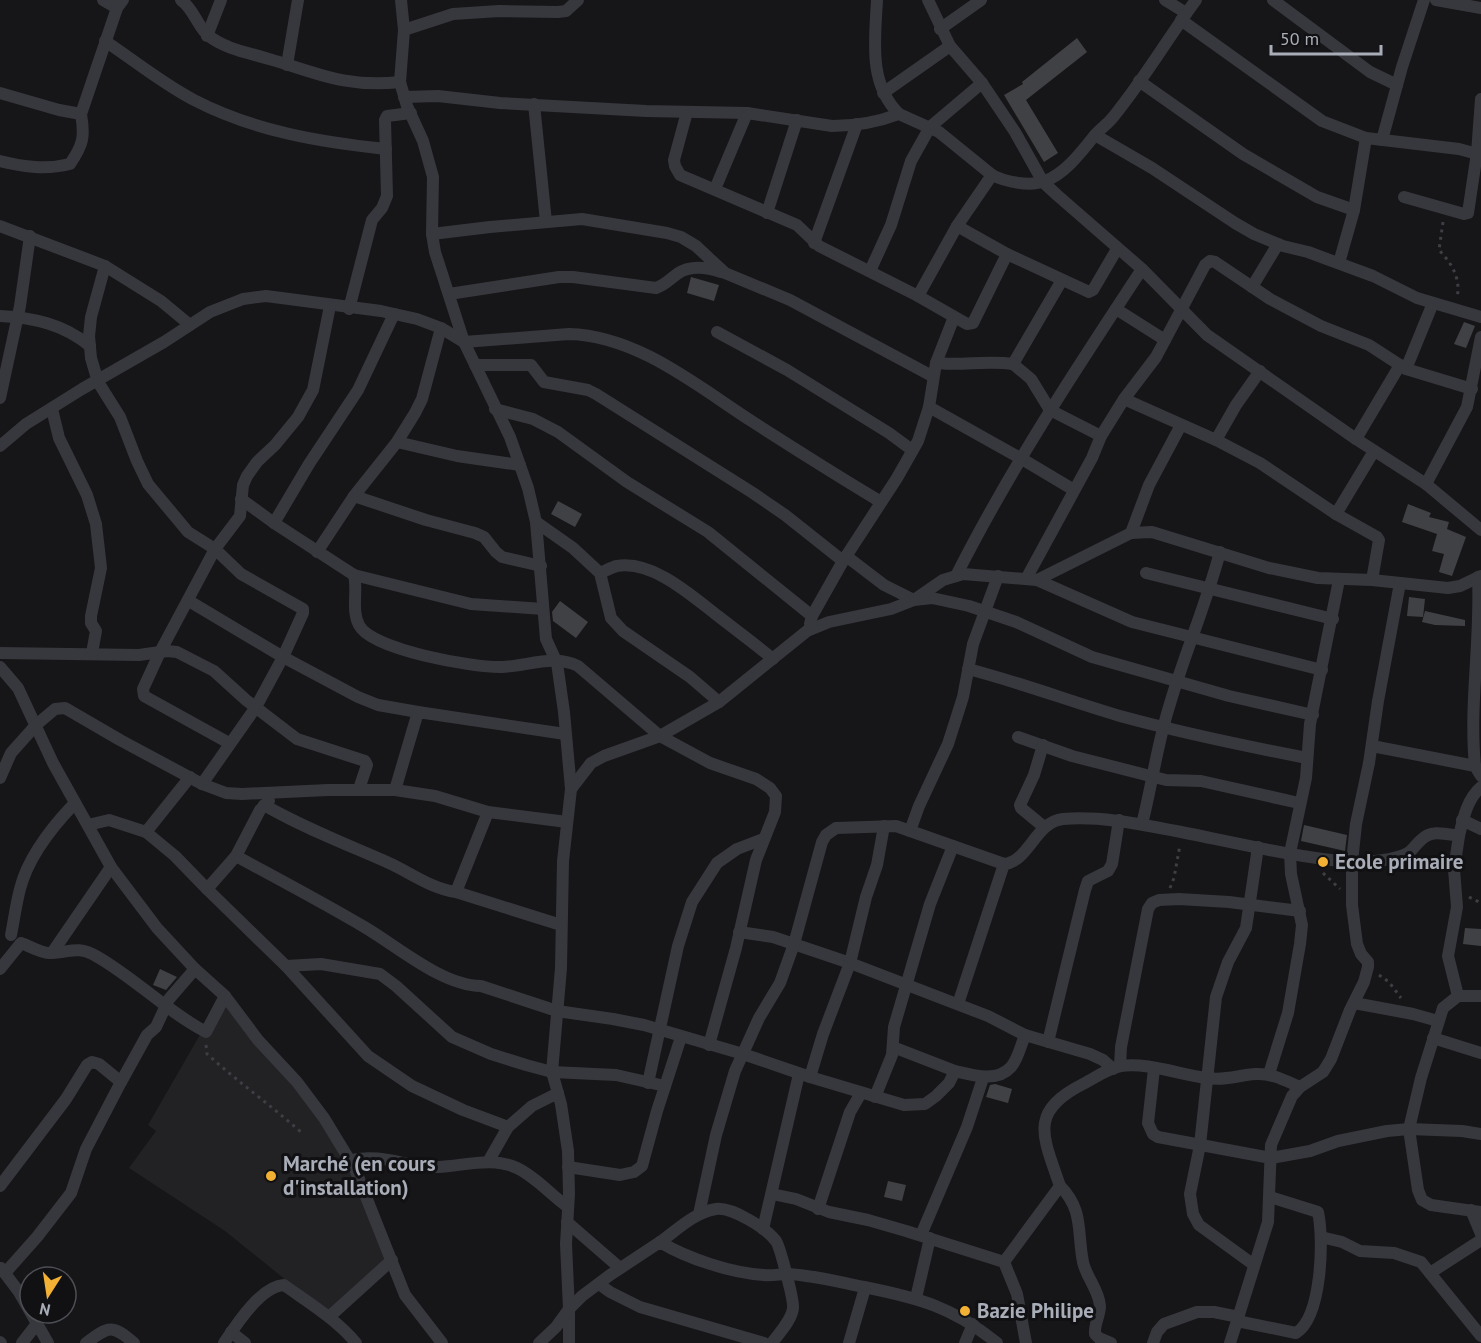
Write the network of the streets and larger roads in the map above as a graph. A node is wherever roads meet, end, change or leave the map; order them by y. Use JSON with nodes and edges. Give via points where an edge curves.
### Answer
{"nodes":[{"id":1,"x":103,"y":0,"type":"edge"},
{"id":2,"x":181,"y":0,"type":"edge"},
{"id":3,"x":221,"y":0,"type":"edge"},
{"id":4,"x":298,"y":0,"type":"edge"},
{"id":5,"x":401,"y":0,"type":"edge"},
{"id":6,"x":578,"y":0,"type":"edge"},
{"id":7,"x":877,"y":0,"type":"edge"},
{"id":8,"x":928,"y":0,"type":"edge"},
{"id":9,"x":981,"y":0,"type":"edge"},
{"id":10,"x":1165,"y":0,"type":"edge"},
{"id":11,"x":1196,"y":0,"type":"edge"},
{"id":12,"x":1273,"y":0,"type":"edge"},
{"id":13,"x":1424,"y":0,"type":"edge"},
{"id":14,"x":1436,"y":0,"type":"edge"},
{"id":15,"x":1463,"y":3,"type":"edge"},
{"id":16,"x":120,"y":4,"type":"edge"},
{"id":17,"x":1481,"y":8,"type":"edge"},
{"id":18,"x":1184,"y":16,"type":"junction"},
{"id":19,"x":940,"y":29,"type":"junction"},
{"id":20,"x":404,"y":30,"type":"junction"},
{"id":21,"x":207,"y":36,"type":"junction"},
{"id":22,"x":105,"y":41,"type":"junction"},
{"id":23,"x":950,"y":46,"type":"junction"},
{"id":24,"x":287,"y":65,"type":"junction"},
{"id":25,"x":1139,"y":81,"type":"junction"},
{"id":26,"x":399,"y":82,"type":"junction"},
{"id":27,"x":982,"y":83,"type":"junction"},
{"id":28,"x":1397,"y":85,"type":"junction"},
{"id":29,"x":0,"y":93,"type":"edge"},
{"id":30,"x":883,"y":93,"type":"junction"},
{"id":31,"x":404,"y":97,"type":"junction"},
{"id":32,"x":1481,"y":99,"type":"edge"},
{"id":33,"x":534,"y":104,"type":"junction"},
{"id":34,"x":687,"y":112,"type":"junction"},
{"id":35,"x":411,"y":113,"type":"junction"},
{"id":36,"x":747,"y":113,"type":"junction"},
{"id":37,"x":81,"y":114,"type":"junction"},
{"id":38,"x":899,"y":114,"type":"junction"},
{"id":39,"x":797,"y":120,"type":"junction"},
{"id":40,"x":857,"y":124,"type":"junction"},
{"id":41,"x":930,"y":127,"type":"junction"},
{"id":42,"x":1095,"y":135,"type":"junction"},
{"id":43,"x":1366,"y":138,"type":"junction"},
{"id":44,"x":1382,"y":140,"type":"junction"},
{"id":45,"x":386,"y":149,"type":"junction"},
{"id":46,"x":1479,"y":154,"type":"edge"},
{"id":47,"x":0,"y":161,"type":"edge"},
{"id":48,"x":992,"y":175,"type":"junction"},
{"id":49,"x":1043,"y":182,"type":"junction"},
{"id":50,"x":715,"y":189,"type":"junction"},
{"id":51,"x":1404,"y":197,"type":"dead end"},
{"id":52,"x":1354,"y":210,"type":"junction"},
{"id":53,"x":767,"y":213,"type":"junction"},
{"id":54,"x":546,"y":222,"type":"junction"},
{"id":55,"x":0,"y":226,"type":"edge"},
{"id":56,"x":957,"y":226,"type":"junction"},
{"id":57,"x":432,"y":234,"type":"junction"},
{"id":58,"x":30,"y":236,"type":"junction"},
{"id":59,"x":814,"y":243,"type":"junction"},
{"id":60,"x":1278,"y":243,"type":"junction"},
{"id":61,"x":1117,"y":249,"type":"junction"},
{"id":62,"x":1007,"y":254,"type":"junction"},
{"id":63,"x":1339,"y":263,"type":"junction"},
{"id":64,"x":105,"y":266,"type":"junction"},
{"id":65,"x":1142,"y":269,"type":"junction"},
{"id":66,"x":870,"y":271,"type":"junction"},
{"id":67,"x":725,"y":273,"type":"junction"},
{"id":68,"x":1062,"y":280,"type":"junction"},
{"id":69,"x":1252,"y":286,"type":"junction"},
{"id":70,"x":449,"y":294,"type":"junction"},
{"id":71,"x":918,"y":296,"type":"junction"},
{"id":72,"x":1433,"y":303,"type":"junction"},
{"id":73,"x":330,"y":306,"type":"junction"},
{"id":74,"x":349,"y":309,"type":"junction"},
{"id":75,"x":1116,"y":309,"type":"junction"},
{"id":76,"x":1182,"y":309,"type":"junction"},
{"id":77,"x":394,"y":314,"type":"junction"},
{"id":78,"x":0,"y":315,"type":"edge"},
{"id":79,"x":17,"y":317,"type":"junction"},
{"id":80,"x":954,"y":317,"type":"junction"},
{"id":81,"x":1481,"y":317,"type":"edge"},
{"id":82,"x":190,"y":325,"type":"junction"},
{"id":83,"x":441,"y":328,"type":"junction"},
{"id":84,"x":717,"y":332,"type":"dead end"},
{"id":85,"x":1481,"y":337,"type":"edge"},
{"id":86,"x":1166,"y":340,"type":"junction"},
{"id":87,"x":464,"y":342,"type":"junction"},
{"id":88,"x":90,"y":346,"type":"junction"},
{"id":89,"x":936,"y":363,"type":"junction"},
{"id":90,"x":1012,"y":364,"type":"junction"},
{"id":91,"x":475,"y":365,"type":"junction"},
{"id":92,"x":1403,"y":367,"type":"junction"},
{"id":93,"x":1260,"y":370,"type":"junction"},
{"id":94,"x":932,"y":376,"type":"junction"},
{"id":95,"x":98,"y":382,"type":"junction"},
{"id":96,"x":1472,"y":389,"type":"junction"},
{"id":97,"x":0,"y":398,"type":"edge"},
{"id":98,"x":1124,"y":399,"type":"junction"},
{"id":99,"x":928,"y":407,"type":"junction"},
{"id":100,"x":52,"y":409,"type":"junction"},
{"id":101,"x":495,"y":409,"type":"junction"},
{"id":102,"x":1050,"y":410,"type":"junction"},
{"id":103,"x":1181,"y":425,"type":"junction"},
{"id":104,"x":1101,"y":436,"type":"junction"},
{"id":105,"x":1356,"y":439,"type":"junction"},
{"id":106,"x":1216,"y":440,"type":"junction"},
{"id":107,"x":397,"y":442,"type":"junction"},
{"id":108,"x":0,"y":446,"type":"edge"},
{"id":109,"x":912,"y":450,"type":"junction"},
{"id":110,"x":1374,"y":451,"type":"junction"},
{"id":111,"x":1022,"y":459,"type":"junction"},
{"id":112,"x":520,"y":465,"type":"junction"},
{"id":113,"x":1426,"y":484,"type":"junction"},
{"id":114,"x":1074,"y":490,"type":"junction"},
{"id":115,"x":354,"y":496,"type":"junction"},
{"id":116,"x":241,"y":499,"type":"junction"},
{"id":117,"x":881,"y":502,"type":"junction"},
{"id":118,"x":1336,"y":514,"type":"junction"},
{"id":119,"x":536,"y":522,"type":"junction"},
{"id":120,"x":274,"y":523,"type":"junction"},
{"id":121,"x":1481,"y":530,"type":"edge"},
{"id":122,"x":1131,"y":533,"type":"junction"},
{"id":123,"x":215,"y":549,"type":"junction"},
{"id":124,"x":317,"y":552,"type":"junction"},
{"id":125,"x":1220,"y":552,"type":"junction"},
{"id":126,"x":844,"y":559,"type":"junction"},
{"id":127,"x":542,"y":566,"type":"junction"},
{"id":128,"x":600,"y":573,"type":"junction"},
{"id":129,"x":1146,"y":573,"type":"dead end"},
{"id":130,"x":354,"y":575,"type":"junction"},
{"id":131,"x":956,"y":576,"type":"junction"},
{"id":132,"x":998,"y":576,"type":"junction"},
{"id":133,"x":1480,"y":576,"type":"edge"},
{"id":134,"x":1032,"y":580,"type":"junction"},
{"id":135,"x":1339,"y":580,"type":"junction"},
{"id":136,"x":1372,"y":580,"type":"junction"},
{"id":137,"x":1400,"y":583,"type":"junction"},
{"id":138,"x":1211,"y":589,"type":"junction"},
{"id":139,"x":914,"y":600,"type":"junction"},
{"id":140,"x":189,"y":601,"type":"junction"},
{"id":141,"x":543,"y":609,"type":"junction"},
{"id":142,"x":985,"y":611,"type":"junction"},
{"id":143,"x":812,"y":616,"type":"junction"},
{"id":144,"x":1333,"y":619,"type":"junction"},
{"id":145,"x":807,"y":630,"type":"junction"},
{"id":146,"x":1193,"y":637,"type":"junction"},
{"id":147,"x":160,"y":652,"type":"junction"},
{"id":148,"x":0,"y":653,"type":"edge"},
{"id":149,"x":92,"y":653,"type":"junction"},
{"id":150,"x":283,"y":657,"type":"junction"},
{"id":151,"x":555,"y":659,"type":"junction"},
{"id":152,"x":773,"y":659,"type":"junction"},
{"id":153,"x":1479,"y":664,"type":"edge"},
{"id":154,"x":0,"y":667,"type":"edge"},
{"id":155,"x":968,"y":669,"type":"junction"},
{"id":156,"x":1322,"y":670,"type":"junction"},
{"id":157,"x":1177,"y":680,"type":"junction"},
{"id":158,"x":719,"y":702,"type":"junction"},
{"id":159,"x":256,"y":707,"type":"junction"},
{"id":160,"x":418,"y":712,"type":"junction"},
{"id":161,"x":1313,"y":715,"type":"junction"},
{"id":162,"x":36,"y":725,"type":"junction"},
{"id":163,"x":1163,"y":727,"type":"junction"},
{"id":164,"x":565,"y":734,"type":"junction"},
{"id":165,"x":660,"y":736,"type":"junction"},
{"id":166,"x":1017,"y":736,"type":"dead end"},
{"id":167,"x":229,"y":743,"type":"junction"},
{"id":168,"x":1043,"y":745,"type":"junction"},
{"id":169,"x":1372,"y":746,"type":"junction"},
{"id":170,"x":1477,"y":748,"type":"edge"},
{"id":171,"x":1307,"y":758,"type":"junction"},
{"id":172,"x":1478,"y":771,"type":"edge"},
{"id":173,"x":190,"y":777,"type":"junction"},
{"id":174,"x":1154,"y":777,"type":"junction"},
{"id":175,"x":0,"y":778,"type":"edge"},
{"id":176,"x":202,"y":784,"type":"junction"},
{"id":177,"x":1481,"y":787,"type":"edge"},
{"id":178,"x":359,"y":789,"type":"junction"},
{"id":179,"x":571,"y":789,"type":"junction"},
{"id":180,"x":395,"y":790,"type":"junction"},
{"id":181,"x":280,"y":793,"type":"junction"},
{"id":182,"x":1299,"y":803,"type":"junction"},
{"id":183,"x":74,"y":804,"type":"junction"},
{"id":184,"x":264,"y":805,"type":"junction"},
{"id":185,"x":488,"y":812,"type":"junction"},
{"id":186,"x":1119,"y":820,"type":"junction"},
{"id":187,"x":1462,"y":820,"type":"junction"},
{"id":188,"x":567,"y":822,"type":"junction"},
{"id":189,"x":1142,"y":824,"type":"junction"},
{"id":190,"x":88,"y":825,"type":"junction"},
{"id":191,"x":884,"y":826,"type":"junction"},
{"id":192,"x":1044,"y":827,"type":"junction"},
{"id":193,"x":1481,"y":829,"type":"edge"},
{"id":194,"x":910,"y":831,"type":"junction"},
{"id":195,"x":146,"y":832,"type":"junction"},
{"id":196,"x":1459,"y":836,"type":"junction"},
{"id":197,"x":764,"y":839,"type":"junction"},
{"id":198,"x":953,"y":846,"type":"junction"},
{"id":199,"x":1258,"y":847,"type":"junction"},
{"id":200,"x":1290,"y":853,"type":"junction"},
{"id":201,"x":236,"y":856,"type":"junction"},
{"id":202,"x":1352,"y":862,"type":"junction"},
{"id":203,"x":1004,"y":864,"type":"junction"},
{"id":204,"x":111,"y":867,"type":"junction"},
{"id":205,"x":207,"y":889,"type":"junction"},
{"id":206,"x":456,"y":892,"type":"junction"},
{"id":207,"x":1251,"y":905,"type":"junction"},
{"id":208,"x":1300,"y":911,"type":"junction"},
{"id":209,"x":561,"y":925,"type":"junction"},
{"id":210,"x":0,"y":927,"type":"edge"},
{"id":211,"x":739,"y":933,"type":"junction"},
{"id":212,"x":16,"y":939,"type":"junction"},
{"id":213,"x":794,"y":944,"type":"junction"},
{"id":214,"x":52,"y":953,"type":"junction"},
{"id":215,"x":850,"y":963,"type":"junction"},
{"id":216,"x":286,"y":966,"type":"junction"},
{"id":217,"x":0,"y":969,"type":"edge"},
{"id":218,"x":195,"y":969,"type":"junction"},
{"id":219,"x":906,"y":984,"type":"junction"},
{"id":220,"x":225,"y":996,"type":"junction"},
{"id":221,"x":1458,"y":996,"type":"junction"},
{"id":222,"x":1481,"y":996,"type":"edge"},
{"id":223,"x":1353,"y":1003,"type":"junction"},
{"id":224,"x":958,"y":1004,"type":"junction"},
{"id":225,"x":165,"y":1005,"type":"junction"},
{"id":226,"x":557,"y":1011,"type":"junction"},
{"id":227,"x":1438,"y":1021,"type":"junction"},
{"id":228,"x":659,"y":1031,"type":"junction"},
{"id":229,"x":1024,"y":1035,"type":"junction"},
{"id":230,"x":681,"y":1037,"type":"junction"},
{"id":231,"x":1433,"y":1038,"type":"junction"},
{"id":232,"x":1048,"y":1042,"type":"junction"},
{"id":233,"x":709,"y":1045,"type":"junction"},
{"id":234,"x":893,"y":1047,"type":"junction"},
{"id":235,"x":1481,"y":1053,"type":"edge"},
{"id":236,"x":743,"y":1054,"type":"junction"},
{"id":237,"x":1116,"y":1067,"type":"junction"},
{"id":238,"x":1154,"y":1069,"type":"junction"},
{"id":239,"x":955,"y":1071,"type":"junction"},
{"id":240,"x":552,"y":1072,"type":"junction"},
{"id":241,"x":1269,"y":1074,"type":"junction"},
{"id":242,"x":804,"y":1075,"type":"junction"},
{"id":243,"x":983,"y":1078,"type":"junction"},
{"id":244,"x":1207,"y":1078,"type":"junction"},
{"id":245,"x":121,"y":1082,"type":"junction"},
{"id":246,"x":648,"y":1083,"type":"junction"},
{"id":247,"x":665,"y":1086,"type":"junction"},
{"id":248,"x":1300,"y":1087,"type":"junction"},
{"id":249,"x":558,"y":1092,"type":"junction"},
{"id":250,"x":861,"y":1093,"type":"junction"},
{"id":251,"x":875,"y":1098,"type":"junction"},
{"id":252,"x":508,"y":1126,"type":"junction"},
{"id":253,"x":1409,"y":1129,"type":"junction"},
{"id":254,"x":1481,"y":1134,"type":"edge"},
{"id":255,"x":1200,"y":1145,"type":"junction"},
{"id":256,"x":1271,"y":1158,"type":"junction"},
{"id":257,"x":351,"y":1160,"type":"junction"},
{"id":258,"x":488,"y":1162,"type":"junction"},
{"id":259,"x":568,"y":1167,"type":"junction"},
{"id":260,"x":0,"y":1186,"type":"edge"},
{"id":261,"x":1060,"y":1186,"type":"junction"},
{"id":262,"x":772,"y":1194,"type":"junction"},
{"id":263,"x":1270,"y":1197,"type":"junction"},
{"id":264,"x":568,"y":1207,"type":"junction"},
{"id":265,"x":818,"y":1209,"type":"junction"},
{"id":266,"x":1476,"y":1211,"type":"edge"},
{"id":267,"x":699,"y":1214,"type":"junction"},
{"id":268,"x":567,"y":1222,"type":"junction"},
{"id":269,"x":763,"y":1230,"type":"junction"},
{"id":270,"x":1481,"y":1234,"type":"edge"},
{"id":271,"x":925,"y":1237,"type":"junction"},
{"id":272,"x":1321,"y":1237,"type":"junction"},
{"id":273,"x":1481,"y":1240,"type":"edge"},
{"id":274,"x":660,"y":1242,"type":"junction"},
{"id":275,"x":392,"y":1260,"type":"junction"},
{"id":276,"x":1004,"y":1262,"type":"junction"},
{"id":277,"x":1254,"y":1265,"type":"junction"},
{"id":278,"x":620,"y":1268,"type":"junction"},
{"id":279,"x":2,"y":1270,"type":"edge"},
{"id":280,"x":1430,"y":1273,"type":"junction"},
{"id":281,"x":785,"y":1274,"type":"junction"},
{"id":282,"x":599,"y":1284,"type":"junction"},
{"id":283,"x":865,"y":1288,"type":"junction"},
{"id":284,"x":18,"y":1291,"type":"edge"},
{"id":285,"x":916,"y":1298,"type":"junction"},
{"id":286,"x":569,"y":1309,"type":"junction"},
{"id":287,"x":329,"y":1317,"type":"junction"},
{"id":288,"x":1238,"y":1319,"type":"junction"},
{"id":289,"x":972,"y":1324,"type":"junction"},
{"id":290,"x":36,"y":1325,"type":"joint"},
{"id":291,"x":231,"y":1332,"type":"junction"},
{"id":292,"x":1481,"y":1336,"type":"edge"},
{"id":293,"x":22,"y":1343,"type":"edge"},
{"id":294,"x":48,"y":1343,"type":"edge"},
{"id":295,"x":87,"y":1343,"type":"edge"},
{"id":296,"x":134,"y":1343,"type":"edge"},
{"id":297,"x":224,"y":1343,"type":"edge"},
{"id":298,"x":245,"y":1343,"type":"edge"},
{"id":299,"x":356,"y":1343,"type":"edge"},
{"id":300,"x":442,"y":1343,"type":"edge"},
{"id":301,"x":539,"y":1343,"type":"edge"},
{"id":302,"x":569,"y":1343,"type":"edge"},
{"id":303,"x":764,"y":1343,"type":"edge"},
{"id":304,"x":772,"y":1343,"type":"edge"},
{"id":305,"x":849,"y":1343,"type":"edge"},
{"id":306,"x":965,"y":1343,"type":"edge"},
{"id":307,"x":998,"y":1343,"type":"edge"},
{"id":308,"x":1026,"y":1343,"type":"edge"},
{"id":309,"x":1110,"y":1343,"type":"edge"},
{"id":310,"x":1153,"y":1343,"type":"edge"},
{"id":311,"x":1230,"y":1343,"type":"edge"}],
"edges":[{"from":1,"to":16,"type":"street"},
{"from":2,"to":21,"type":"street","via":[[193,10]]},
{"from":3,"to":21,"type":"street"},
{"from":4,"to":24,"type":"street"},
{"from":5,"to":20,"type":"street"},
{"from":6,"to":20,"type":"street","via":[[566,11],[453,14]]},
{"from":7,"to":30,"type":"street","via":[[875,62]]},
{"from":8,"to":19,"type":"street"},
{"from":9,"to":19,"type":"street"},
{"from":10,"to":18,"type":"street"},
{"from":11,"to":18,"type":"street"},
{"from":12,"to":28,"type":"street","via":[[1370,72]]},
{"from":13,"to":28,"type":"street"},
{"from":14,"to":15,"type":"street"},
{"from":15,"to":17,"type":"street"},
{"from":16,"to":22,"type":"street"},
{"from":18,"to":25,"type":"street"},
{"from":18,"to":43,"type":"street","via":[[1322,121]]},
{"from":19,"to":23,"type":"street"},
{"from":20,"to":26,"type":"street"},
{"from":21,"to":24,"type":"street"},
{"from":22,"to":37,"type":"street"},
{"from":22,"to":45,"type":"street","via":[[184,94],[232,117],[299,137]]},
{"from":23,"to":27,"type":"street"},
{"from":23,"to":30,"type":"street"},
{"from":24,"to":26,"type":"street","via":[[344,81]]},
{"from":25,"to":42,"type":"street","via":[[1113,118]]},
{"from":25,"to":52,"type":"street","via":[[1261,164],[1317,197]]},
{"from":26,"to":31,"type":"street"},
{"from":27,"to":41,"type":"street"},
{"from":27,"to":49,"type":"street"},
{"from":28,"to":44,"type":"street"},
{"from":29,"to":37,"type":"street"},
{"from":30,"to":38,"type":"street"},
{"from":31,"to":33,"type":"street"},
{"from":31,"to":35,"type":"street"},
{"from":32,"to":46,"type":"street"},
{"from":33,"to":34,"type":"street"},
{"from":33,"to":54,"type":"street"},
{"from":34,"to":36,"type":"street"},
{"from":34,"to":50,"type":"street","via":[[675,166],[680,174]]},
{"from":35,"to":45,"type":"street","via":[[387,116]]},
{"from":35,"to":57,"type":"street","via":[[433,177]]},
{"from":36,"to":39,"type":"street"},
{"from":36,"to":50,"type":"street"},
{"from":37,"to":47,"type":"street","via":[[81,147],[70,164],[52,169]]},
{"from":38,"to":40,"type":"street"},
{"from":38,"to":41,"type":"street"},
{"from":39,"to":40,"type":"street","via":[[832,126]]},
{"from":39,"to":53,"type":"street"},
{"from":40,"to":59,"type":"street"},
{"from":41,"to":48,"type":"street"},
{"from":41,"to":66,"type":"street","via":[[911,161],[891,225]]},
{"from":42,"to":49,"type":"street","via":[[1084,151]]},
{"from":42,"to":60,"type":"street","via":[[1235,223]]},
{"from":43,"to":44,"type":"street"},
{"from":43,"to":52,"type":"street"},
{"from":44,"to":46,"type":"street"},
{"from":45,"to":74,"type":"street","via":[[387,196],[372,220]]},
{"from":46,"to":51,"type":"street","via":[[1468,213]]},
{"from":48,"to":49,"type":"street","via":[[1010,181]]},
{"from":48,"to":56,"type":"street"},
{"from":49,"to":61,"type":"street"},
{"from":50,"to":53,"type":"street"},
{"from":52,"to":63,"type":"street"},
{"from":53,"to":59,"type":"street","via":[[797,225]]},
{"from":54,"to":57,"type":"street"},
{"from":54,"to":67,"type":"street","via":[[582,219],[668,233],[696,246]]},
{"from":55,"to":58,"type":"street"},
{"from":56,"to":62,"type":"street"},
{"from":56,"to":71,"type":"street"},
{"from":57,"to":70,"type":"street"},
{"from":58,"to":64,"type":"street"},
{"from":58,"to":79,"type":"street"},
{"from":59,"to":66,"type":"street"},
{"from":60,"to":63,"type":"street"},
{"from":60,"to":69,"type":"street"},
{"from":61,"to":65,"type":"street"},
{"from":61,"to":68,"type":"street","via":[[1093,290],[1089,292]]},
{"from":62,"to":68,"type":"street"},
{"from":62,"to":80,"type":"street","via":[[973,323]]},
{"from":63,"to":72,"type":"street"},
{"from":64,"to":82,"type":"street","via":[[161,301]]},
{"from":64,"to":88,"type":"street","via":[[91,317]]},
{"from":65,"to":75,"type":"street"},
{"from":65,"to":76,"type":"street"},
{"from":66,"to":71,"type":"street"},
{"from":67,"to":70,"type":"street","via":[[691,268],[656,288],[559,277]]},
{"from":67,"to":94,"type":"street","via":[[790,300]]},
{"from":68,"to":90,"type":"street"},
{"from":69,"to":76,"type":"street","via":[[1210,261],[1204,265]]},
{"from":69,"to":92,"type":"street","via":[[1321,326],[1369,345]]},
{"from":70,"to":87,"type":"street"},
{"from":71,"to":80,"type":"street"},
{"from":72,"to":81,"type":"street"},
{"from":72,"to":92,"type":"street"},
{"from":73,"to":74,"type":"street"},
{"from":73,"to":82,"type":"street","via":[[266,296],[243,299]]},
{"from":73,"to":116,"type":"street","via":[[314,390],[298,417],[247,476]]},
{"from":74,"to":77,"type":"street"},
{"from":75,"to":86,"type":"street"},
{"from":75,"to":102,"type":"street"},
{"from":76,"to":86,"type":"street"},
{"from":76,"to":93,"type":"street","via":[[1207,335]]},
{"from":77,"to":83,"type":"street"},
{"from":77,"to":120,"type":"street","via":[[358,390]]},
{"from":78,"to":79,"type":"street"},
{"from":79,"to":88,"type":"street","via":[[51,322]]},
{"from":79,"to":97,"type":"street"},
{"from":80,"to":89,"type":"street"},
{"from":82,"to":95,"type":"street"},
{"from":83,"to":87,"type":"street"},
{"from":83,"to":107,"type":"street","via":[[422,399]]},
{"from":84,"to":109,"type":"street","via":[[787,370]]},
{"from":85,"to":96,"type":"street"},
{"from":86,"to":98,"type":"street"},
{"from":87,"to":91,"type":"street"},
{"from":87,"to":117,"type":"street","via":[[581,334],[619,343],[675,372]]},
{"from":88,"to":95,"type":"street"},
{"from":89,"to":90,"type":"street"},
{"from":89,"to":94,"type":"street"},
{"from":90,"to":102,"type":"street","via":[[1032,379]]},
{"from":91,"to":101,"type":"street"},
{"from":91,"to":126,"type":"street","via":[[531,365],[544,382],[596,394],[769,504]]},
{"from":92,"to":96,"type":"street"},
{"from":92,"to":105,"type":"street"},
{"from":93,"to":105,"type":"street"},
{"from":93,"to":106,"type":"street"},
{"from":94,"to":99,"type":"street"},
{"from":95,"to":100,"type":"street"},
{"from":95,"to":123,"type":"street","via":[[120,417],[148,484],[188,532]]},
{"from":96,"to":113,"type":"street"},
{"from":98,"to":103,"type":"street"},
{"from":98,"to":104,"type":"street"},
{"from":99,"to":109,"type":"street"},
{"from":99,"to":111,"type":"street"},
{"from":100,"to":108,"type":"street"},
{"from":100,"to":149,"type":"street","via":[[59,438],[87,495],[96,524],[101,568],[91,616],[96,631]]},
{"from":101,"to":112,"type":"street"},
{"from":101,"to":143,"type":"street","via":[[533,419],[558,432],[627,482],[708,532]]},
{"from":102,"to":104,"type":"street"},
{"from":102,"to":111,"type":"street"},
{"from":103,"to":106,"type":"street"},
{"from":103,"to":122,"type":"street","via":[[1149,485]]},
{"from":104,"to":114,"type":"street"},
{"from":105,"to":110,"type":"street"},
{"from":106,"to":118,"type":"street","via":[[1260,463]]},
{"from":107,"to":112,"type":"street"},
{"from":107,"to":115,"type":"street"},
{"from":109,"to":117,"type":"street"},
{"from":110,"to":113,"type":"street"},
{"from":110,"to":118,"type":"street"},
{"from":111,"to":114,"type":"street"},
{"from":111,"to":131,"type":"street","via":[[988,512]]},
{"from":112,"to":119,"type":"street"},
{"from":113,"to":121,"type":"street"},
{"from":114,"to":134,"type":"street"},
{"from":115,"to":124,"type":"street"},
{"from":115,"to":127,"type":"street","via":[[475,533],[502,557]]},
{"from":116,"to":120,"type":"street"},
{"from":116,"to":123,"type":"street","via":[[240,516]]},
{"from":117,"to":126,"type":"street"},
{"from":118,"to":136,"type":"street","via":[[1379,540]]},
{"from":119,"to":127,"type":"street"},
{"from":119,"to":128,"type":"street"},
{"from":120,"to":124,"type":"street"},
{"from":122,"to":125,"type":"street","via":[[1152,532]]},
{"from":122,"to":134,"type":"street"},
{"from":123,"to":140,"type":"street"},
{"from":123,"to":150,"type":"street","via":[[241,574],[303,609]]},
{"from":124,"to":130,"type":"street"},
{"from":125,"to":135,"type":"street","via":[[1269,568]]},
{"from":125,"to":138,"type":"street"},
{"from":126,"to":139,"type":"street"},
{"from":126,"to":143,"type":"street"},
{"from":127,"to":141,"type":"street"},
{"from":128,"to":152,"type":"street","via":[[617,566],[659,575],[698,600]]},
{"from":128,"to":158,"type":"street","via":[[610,618]]},
{"from":129,"to":138,"type":"street"},
{"from":130,"to":141,"type":"street","via":[[471,604]]},
{"from":130,"to":151,"type":"street","via":[[357,618],[367,635],[413,653],[474,666],[529,665]]},
{"from":131,"to":132,"type":"street"},
{"from":131,"to":139,"type":"street"},
{"from":132,"to":134,"type":"street"},
{"from":132,"to":142,"type":"street"},
{"from":133,"to":137,"type":"street","via":[[1448,588]]},
{"from":133,"to":153,"type":"street"},
{"from":134,"to":146,"type":"street","via":[[1132,622]]},
{"from":135,"to":136,"type":"street"},
{"from":135,"to":144,"type":"street"},
{"from":136,"to":137,"type":"street"},
{"from":137,"to":169,"type":"street"},
{"from":138,"to":144,"type":"street"},
{"from":138,"to":146,"type":"street"},
{"from":139,"to":142,"type":"street","via":[[932,598]]},
{"from":139,"to":145,"type":"street"},
{"from":140,"to":147,"type":"street"},
{"from":140,"to":150,"type":"street"},
{"from":141,"to":151,"type":"street","via":[[546,639]]},
{"from":142,"to":155,"type":"street","via":[[972,644]]},
{"from":142,"to":157,"type":"street","via":[[1092,657]]},
{"from":143,"to":145,"type":"street"},
{"from":144,"to":156,"type":"street"},
{"from":145,"to":152,"type":"street"},
{"from":146,"to":156,"type":"street"},
{"from":146,"to":157,"type":"street"},
{"from":147,"to":149,"type":"street"},
{"from":147,"to":159,"type":"street","via":[[177,652],[192,658],[214,671]]},
{"from":147,"to":167,"type":"street","via":[[143,689],[144,696]]},
{"from":148,"to":149,"type":"street"},
{"from":150,"to":159,"type":"street"},
{"from":150,"to":160,"type":"street","via":[[358,697]]},
{"from":151,"to":164,"type":"street"},
{"from":151,"to":165,"type":"street","via":[[578,666]]},
{"from":152,"to":158,"type":"street"},
{"from":153,"to":170,"type":"street","via":[[1472,711]]},
{"from":154,"to":162,"type":"street","via":[[18,688]]},
{"from":155,"to":163,"type":"street"},
{"from":155,"to":194,"type":"street","via":[[948,744]]},
{"from":156,"to":161,"type":"street"},
{"from":157,"to":161,"type":"street"},
{"from":157,"to":163,"type":"street"},
{"from":158,"to":165,"type":"street"},
{"from":159,"to":167,"type":"street"},
{"from":159,"to":178,"type":"street","via":[[297,739],[365,761]]},
{"from":160,"to":164,"type":"street"},
{"from":160,"to":180,"type":"street"},
{"from":161,"to":171,"type":"street"},
{"from":162,"to":173,"type":"street","via":[[55,709],[65,708]]},
{"from":162,"to":175,"type":"street","via":[[11,753]]},
{"from":162,"to":183,"type":"street"},
{"from":163,"to":171,"type":"street"},
{"from":163,"to":174,"type":"street"},
{"from":164,"to":179,"type":"street"},
{"from":165,"to":179,"type":"street","via":[[591,763]]},
{"from":165,"to":197,"type":"street","via":[[710,763],[770,788],[776,796],[775,812]]},
{"from":166,"to":168,"type":"street"},
{"from":167,"to":176,"type":"street"},
{"from":168,"to":174,"type":"street"},
{"from":168,"to":192,"type":"street","via":[[1020,805]]},
{"from":169,"to":172,"type":"street"},
{"from":169,"to":202,"type":"street"},
{"from":170,"to":172,"type":"street"},
{"from":171,"to":182,"type":"street"},
{"from":173,"to":176,"type":"street"},
{"from":173,"to":195,"type":"street"},
{"from":174,"to":182,"type":"street","via":[[1201,781]]},
{"from":174,"to":189,"type":"street"},
{"from":176,"to":181,"type":"street","via":[[226,793]]},
{"from":177,"to":187,"type":"street"},
{"from":178,"to":180,"type":"street"},
{"from":178,"to":181,"type":"street"},
{"from":179,"to":188,"type":"street"},
{"from":180,"to":185,"type":"street","via":[[435,795]]},
{"from":181,"to":184,"type":"street"},
{"from":182,"to":200,"type":"street"},
{"from":183,"to":190,"type":"street"},
{"from":183,"to":212,"type":"street","via":[[55,823],[24,875]]},
{"from":184,"to":201,"type":"street"},
{"from":184,"to":206,"type":"street","via":[[317,833],[441,889]]},
{"from":185,"to":188,"type":"street"},
{"from":185,"to":206,"type":"street"},
{"from":186,"to":189,"type":"street"},
{"from":186,"to":192,"type":"street","via":[[1064,819]]},
{"from":186,"to":232,"type":"street","via":[[1113,864],[1088,881],[1084,890]]},
{"from":187,"to":193,"type":"street"},
{"from":187,"to":196,"type":"street"},
{"from":188,"to":209,"type":"street"},
{"from":189,"to":199,"type":"street"},
{"from":190,"to":195,"type":"street","via":[[109,820]]},
{"from":190,"to":204,"type":"street"},
{"from":191,"to":194,"type":"street"},
{"from":191,"to":213,"type":"street","via":[[836,828],[826,835]]},
{"from":191,"to":215,"type":"street"},
{"from":192,"to":203,"type":"street","via":[[1017,858]]},
{"from":194,"to":198,"type":"street"},
{"from":195,"to":205,"type":"street"},
{"from":196,"to":202,"type":"street","via":[[1434,832],[1400,856]]},
{"from":196,"to":221,"type":"street","via":[[1454,869],[1456,907],[1448,956]]},
{"from":197,"to":211,"type":"street"},
{"from":197,"to":228,"type":"street","via":[[737,849],[717,863],[692,902],[681,932]]},
{"from":198,"to":203,"type":"street"},
{"from":198,"to":219,"type":"street","via":[[930,904]]},
{"from":199,"to":200,"type":"street"},
{"from":199,"to":207,"type":"street"},
{"from":200,"to":202,"type":"street"},
{"from":200,"to":208,"type":"street"},
{"from":201,"to":205,"type":"street"},
{"from":201,"to":226,"type":"street","via":[[367,929],[424,966],[459,982]]},
{"from":202,"to":223,"type":"street","via":[[1357,944],[1368,962],[1364,982]]},
{"from":203,"to":224,"type":"street"},
{"from":204,"to":214,"type":"street"},
{"from":204,"to":218,"type":"street","via":[[157,928]]},
{"from":205,"to":216,"type":"street"},
{"from":206,"to":209,"type":"street"},
{"from":207,"to":208,"type":"street"},
{"from":207,"to":237,"type":"street","via":[[1179,899],[1152,903]]},
{"from":207,"to":244,"type":"street","via":[[1246,928],[1216,997]]},
{"from":208,"to":241,"type":"street","via":[[1300,944],[1288,1013]]},
{"from":209,"to":226,"type":"street"},
{"from":210,"to":212,"type":"street"},
{"from":211,"to":213,"type":"street"},
{"from":211,"to":233,"type":"street"},
{"from":212,"to":214,"type":"street"},
{"from":212,"to":217,"type":"street"},
{"from":213,"to":215,"type":"street"},
{"from":213,"to":236,"type":"street","via":[[780,983]]},
{"from":214,"to":225,"type":"street","via":[[74,949],[96,956]]},
{"from":215,"to":219,"type":"street"},
{"from":215,"to":242,"type":"street"},
{"from":216,"to":240,"type":"street","via":[[321,964],[380,974],[452,1037],[491,1054]]},
{"from":216,"to":252,"type":"street","via":[[383,1068],[463,1110]]},
{"from":218,"to":220,"type":"street"},
{"from":218,"to":225,"type":"street"},
{"from":219,"to":224,"type":"street"},
{"from":219,"to":234,"type":"street","via":[[894,1027]]},
{"from":220,"to":225,"type":"street","via":[[206,1032]]},
{"from":220,"to":257,"type":"street","via":[[297,1082]]},
{"from":221,"to":222,"type":"street"},
{"from":221,"to":227,"type":"street","via":[[1443,1008]]},
{"from":223,"to":227,"type":"street"},
{"from":223,"to":248,"type":"street","via":[[1332,1059],[1323,1072]]},
{"from":224,"to":229,"type":"street"},
{"from":225,"to":245,"type":"street","via":[[156,1027],[147,1035]]},
{"from":226,"to":228,"type":"street","via":[[627,1021]]},
{"from":226,"to":240,"type":"street"},
{"from":227,"to":231,"type":"street"},
{"from":228,"to":230,"type":"street"},
{"from":228,"to":246,"type":"street"},
{"from":229,"to":232,"type":"street"},
{"from":229,"to":243,"type":"street","via":[[1011,1067]]},
{"from":230,"to":233,"type":"street"},
{"from":230,"to":247,"type":"street"},
{"from":231,"to":235,"type":"street"},
{"from":231,"to":253,"type":"street"},
{"from":232,"to":237,"type":"street","via":[[1090,1054]]},
{"from":233,"to":236,"type":"street"},
{"from":234,"to":239,"type":"street"},
{"from":234,"to":251,"type":"street"},
{"from":236,"to":242,"type":"street"},
{"from":236,"to":267,"type":"street","via":[[716,1135]]},
{"from":237,"to":238,"type":"street"},
{"from":237,"to":261,"type":"street","via":[[1066,1093],[1047,1114],[1046,1139]]},
{"from":238,"to":244,"type":"street"},
{"from":238,"to":255,"type":"street","via":[[1148,1123],[1152,1134]]},
{"from":239,"to":243,"type":"street"},
{"from":239,"to":251,"type":"street","via":[[949,1083],[925,1104],[904,1105]]},
{"from":240,"to":246,"type":"street","via":[[616,1075]]},
{"from":240,"to":249,"type":"street"},
{"from":241,"to":244,"type":"street","via":[[1226,1080]]},
{"from":241,"to":248,"type":"street"},
{"from":242,"to":250,"type":"street"},
{"from":242,"to":262,"type":"street"},
{"from":243,"to":271,"type":"street"},
{"from":244,"to":255,"type":"street"},
{"from":245,"to":260,"type":"street","via":[[99,1064],[87,1065]]},
{"from":245,"to":279,"type":"street","via":[[86,1149],[71,1193],[37,1237]]},
{"from":246,"to":247,"type":"street"},
{"from":247,"to":259,"type":"street","via":[[644,1162],[638,1170],[620,1175]]},
{"from":248,"to":256,"type":"street","via":[[1286,1108],[1271,1145]]},
{"from":249,"to":252,"type":"street","via":[[532,1106]]},
{"from":249,"to":259,"type":"street"},
{"from":250,"to":251,"type":"street"},
{"from":250,"to":265,"type":"street","via":[[850,1112]]},
{"from":252,"to":258,"type":"street"},
{"from":253,"to":254,"type":"street"},
{"from":253,"to":256,"type":"street"},
{"from":253,"to":266,"type":"street","via":[[1422,1200]]},
{"from":255,"to":256,"type":"street"},
{"from":255,"to":277,"type":"street","via":[[1191,1190],[1195,1218],[1202,1228]]},
{"from":256,"to":263,"type":"street"},
{"from":257,"to":258,"type":"street","via":[[379,1157],[436,1167]]},
{"from":257,"to":275,"type":"street"},
{"from":258,"to":264,"type":"street","via":[[517,1167]]},
{"from":259,"to":264,"type":"street"},
{"from":261,"to":276,"type":"street"},
{"from":261,"to":309,"type":"street","via":[[1075,1208],[1083,1263],[1099,1303],[1095,1334]]},
{"from":262,"to":265,"type":"street"},
{"from":262,"to":269,"type":"street"},
{"from":263,"to":272,"type":"street","via":[[1318,1212]]},
{"from":263,"to":277,"type":"street","via":[[1268,1222]]},
{"from":264,"to":268,"type":"street"},
{"from":265,"to":271,"type":"street"},
{"from":266,"to":270,"type":"street"},
{"from":267,"to":269,"type":"street","via":[[725,1210]]},
{"from":267,"to":274,"type":"street"},
{"from":268,"to":278,"type":"street"},
{"from":268,"to":286,"type":"street"},
{"from":269,"to":281,"type":"street","via":[[779,1246]]},
{"from":271,"to":276,"type":"street"},
{"from":271,"to":285,"type":"street"},
{"from":272,"to":280,"type":"street","via":[[1360,1251],[1411,1258]]},
{"from":272,"to":288,"type":"street","via":[[1315,1298],[1301,1330],[1295,1333]]},
{"from":273,"to":280,"type":"street"},
{"from":274,"to":278,"type":"street"},
{"from":274,"to":281,"type":"street","via":[[737,1270]]},
{"from":275,"to":287,"type":"street"},
{"from":275,"to":300,"type":"street","via":[[405,1295]]},
{"from":276,"to":308,"type":"street","via":[[1015,1288]]},
{"from":277,"to":288,"type":"street"},
{"from":278,"to":282,"type":"street"},
{"from":279,"to":284,"type":"street"},
{"from":280,"to":292,"type":"street"},
{"from":281,"to":283,"type":"street"},
{"from":281,"to":304,"type":"street","via":[[793,1309]]},
{"from":282,"to":286,"type":"street"},
{"from":282,"to":303,"type":"street","via":[[640,1307]]},
{"from":283,"to":285,"type":"street"},
{"from":283,"to":305,"type":"street"},
{"from":285,"to":289,"type":"street"},
{"from":286,"to":301,"type":"street"},
{"from":286,"to":302,"type":"street"},
{"from":287,"to":291,"type":"street","via":[[284,1285],[278,1285],[251,1306]]},
{"from":287,"to":299,"type":"street"},
{"from":288,"to":310,"type":"street","via":[[1197,1312],[1164,1324]]},
{"from":288,"to":311,"type":"street"},
{"from":289,"to":306,"type":"street"},
{"from":289,"to":307,"type":"street"},
{"from":290,"to":293,"type":"street"},
{"from":290,"to":294,"type":"street"},
{"from":291,"to":297,"type":"street"},
{"from":291,"to":298,"type":"street"},
{"from":295,"to":296,"type":"street","via":[[111,1328],[120,1330]]}]}
